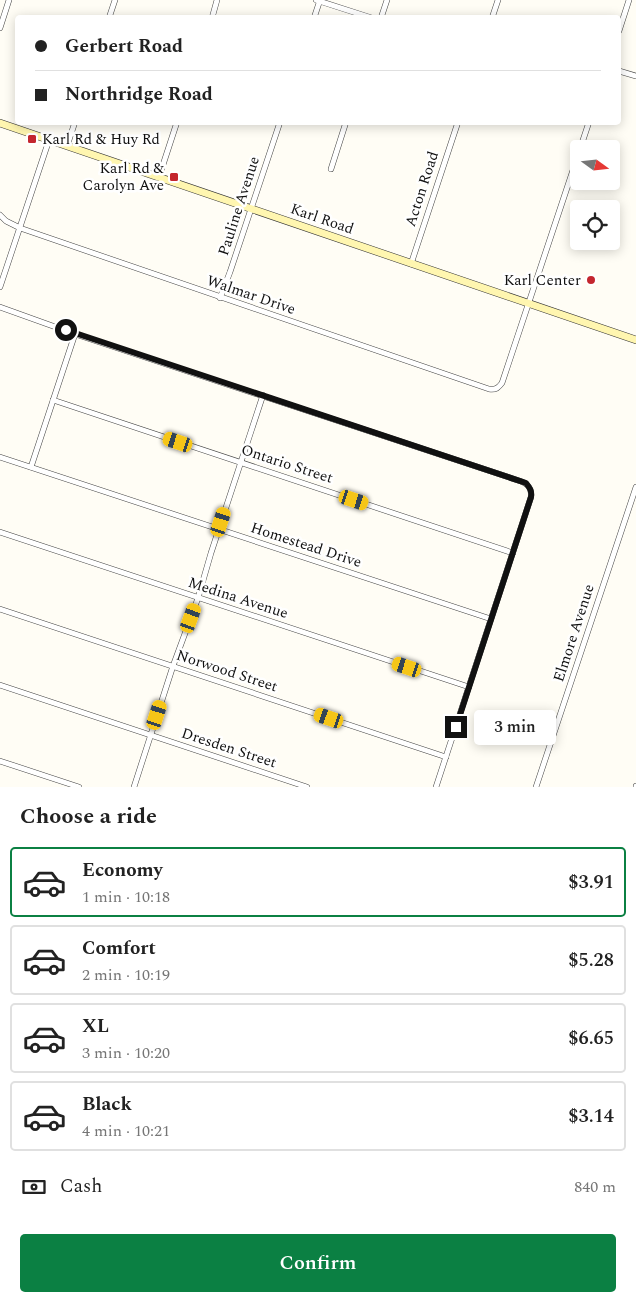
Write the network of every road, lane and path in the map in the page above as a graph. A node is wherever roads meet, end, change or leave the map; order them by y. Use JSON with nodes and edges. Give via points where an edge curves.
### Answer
{"nodes":[{"id":1,"x":9,"y":0,"type":"edge"},
{"id":2,"x":115,"y":0,"type":"edge"},
{"id":3,"x":218,"y":0,"type":"edge"},
{"id":4,"x":319,"y":0,"type":"edge"},
{"id":5,"x":387,"y":0,"type":"edge"},
{"id":6,"x":498,"y":0,"type":"edge"},
{"id":7,"x":629,"y":0,"type":"edge"},
{"id":8,"x":110,"y":15,"type":"edge"},
{"id":9,"x":213,"y":15,"type":"edge"},
{"id":10,"x":315,"y":15,"type":"edge"},
{"id":11,"x":363,"y":15,"type":"edge"},
{"id":12,"x":382,"y":15,"type":"edge"},
{"id":13,"x":493,"y":15,"type":"edge"},
{"id":14,"x":621,"y":25,"type":"edge"},
{"id":15,"x":0,"y":28,"type":"edge"},
{"id":16,"x":621,"y":72,"type":"edge"},
{"id":17,"x":636,"y":76,"type":"edge"},
{"id":18,"x":0,"y":123,"type":"edge"},
{"id":19,"x":74,"y":125,"type":"edge"},
{"id":20,"x":176,"y":125,"type":"edge"},
{"id":21,"x":279,"y":125,"type":"edge"},
{"id":22,"x":345,"y":125,"type":"edge"},
{"id":23,"x":457,"y":125,"type":"edge"},
{"id":24,"x":587,"y":125,"type":"edge"},
{"id":25,"x":49,"y":140,"type":"junction"},
{"id":26,"x":582,"y":140,"type":"edge"},
{"id":27,"x":67,"y":146,"type":"junction"},
{"id":28,"x":331,"y":169,"type":"dead end"},
{"id":29,"x":159,"y":177,"type":"junction"},
{"id":30,"x":570,"y":178,"type":"edge"},
{"id":31,"x":251,"y":209,"type":"junction"},
{"id":32,"x":0,"y":215,"type":"edge"},
{"id":33,"x":20,"y":228,"type":"junction"},
{"id":34,"x":411,"y":264,"type":"junction"},
{"id":35,"x":0,"y":287,"type":"edge"},
{"id":36,"x":220,"y":298,"type":"junction"},
{"id":37,"x":529,"y":304,"type":"junction"},
{"id":38,"x":0,"y":307,"type":"edge"},
{"id":39,"x":75,"y":334,"type":"junction"},
{"id":40,"x":636,"y":340,"type":"edge"},
{"id":41,"x":263,"y":396,"type":"junction"},
{"id":42,"x":53,"y":400,"type":"junction"},
{"id":43,"x":0,"y":457,"type":"edge"},
{"id":44,"x":241,"y":462,"type":"junction"},
{"id":45,"x":31,"y":467,"type":"junction"},
{"id":46,"x":636,"y":487,"type":"edge"},
{"id":47,"x":219,"y":529,"type":"junction"},
{"id":48,"x":0,"y":532,"type":"edge"},
{"id":49,"x":513,"y":553,"type":"junction"},
{"id":50,"x":198,"y":598,"type":"junction"},
{"id":51,"x":0,"y":609,"type":"edge"},
{"id":52,"x":491,"y":619,"type":"junction"},
{"id":53,"x":173,"y":666,"type":"junction"},
{"id":54,"x":0,"y":685,"type":"edge"},
{"id":55,"x":469,"y":687,"type":"junction"},
{"id":56,"x":150,"y":735,"type":"junction"},
{"id":57,"x":446,"y":757,"type":"junction"},
{"id":58,"x":0,"y":761,"type":"edge"},
{"id":59,"x":80,"y":787,"type":"edge"},
{"id":60,"x":134,"y":787,"type":"edge"},
{"id":61,"x":307,"y":787,"type":"edge"},
{"id":62,"x":436,"y":787,"type":"edge"},
{"id":63,"x":536,"y":787,"type":"edge"}],
"edges":[{"from":1,"to":15,"type":"street"},
{"from":2,"to":8,"type":"street"},
{"from":3,"to":9,"type":"street"},
{"from":4,"to":10,"type":"street"},
{"from":4,"to":11,"type":"street"},
{"from":5,"to":12,"type":"street"},
{"from":6,"to":13,"type":"street"},
{"from":7,"to":14,"type":"street"},
{"from":16,"to":17,"type":"street"},
{"from":18,"to":25,"type":"main road","name":"Karl Road"},
{"from":19,"to":27,"type":"street"},
{"from":20,"to":29,"type":"street"},
{"from":21,"to":31,"type":"street","name":"Pauline Avenue"},
{"from":22,"to":28,"type":"street"},
{"from":23,"to":34,"type":"street","name":"Acton Road"},
{"from":24,"to":26,"type":"street"},
{"from":25,"to":27,"type":"main road","name":"Karl Road"},
{"from":25,"to":33,"type":"street"},
{"from":27,"to":29,"type":"main road","name":"Karl Road"},
{"from":29,"to":31,"type":"main road","name":"Karl Road"},
{"from":30,"to":37,"type":"street"},
{"from":31,"to":34,"type":"main road","name":"Karl Road"},
{"from":31,"to":36,"type":"street","name":"Pauline Avenue"},
{"from":32,"to":33,"type":"street","name":"Walmar Drive"},
{"from":33,"to":35,"type":"street"},
{"from":33,"to":36,"type":"street","name":"Walmar Drive"},
{"from":34,"to":37,"type":"main road","name":"Karl Road"},
{"from":36,"to":37,"type":"street","name":"Walmar Drive","via":[[489,390],[498,388],[502,383]]},
{"from":37,"to":40,"type":"main road","name":"Karl Road"},
{"from":38,"to":39,"type":"street"},
{"from":39,"to":41,"type":"street"},
{"from":39,"to":42,"type":"street"},
{"from":41,"to":44,"type":"street"},
{"from":41,"to":49,"type":"street","via":[[526,483],[532,492]]},
{"from":42,"to":44,"type":"street","name":"Ontario Street"},
{"from":42,"to":45,"type":"street"},
{"from":43,"to":45,"type":"street","name":"Homestead Drive"},
{"from":44,"to":47,"type":"street"},
{"from":44,"to":49,"type":"street","name":"Ontario Street"},
{"from":45,"to":47,"type":"street","name":"Homestead Drive"},
{"from":46,"to":63,"type":"street","name":"Elmore Avenue"},
{"from":47,"to":50,"type":"street"},
{"from":47,"to":52,"type":"street","name":"Homestead Drive"},
{"from":48,"to":50,"type":"street","name":"Medina Avenue"},
{"from":49,"to":52,"type":"street"},
{"from":50,"to":53,"type":"street"},
{"from":50,"to":55,"type":"street","name":"Medina Avenue"},
{"from":51,"to":53,"type":"street","name":"Norwood Street"},
{"from":52,"to":55,"type":"street"},
{"from":53,"to":56,"type":"street"},
{"from":53,"to":57,"type":"street","name":"Norwood Street"},
{"from":54,"to":56,"type":"street","name":"Dresden Street"},
{"from":55,"to":57,"type":"street"},
{"from":56,"to":60,"type":"street"},
{"from":56,"to":61,"type":"street","name":"Dresden Street"},
{"from":57,"to":62,"type":"street"},
{"from":58,"to":59,"type":"street"}]}
